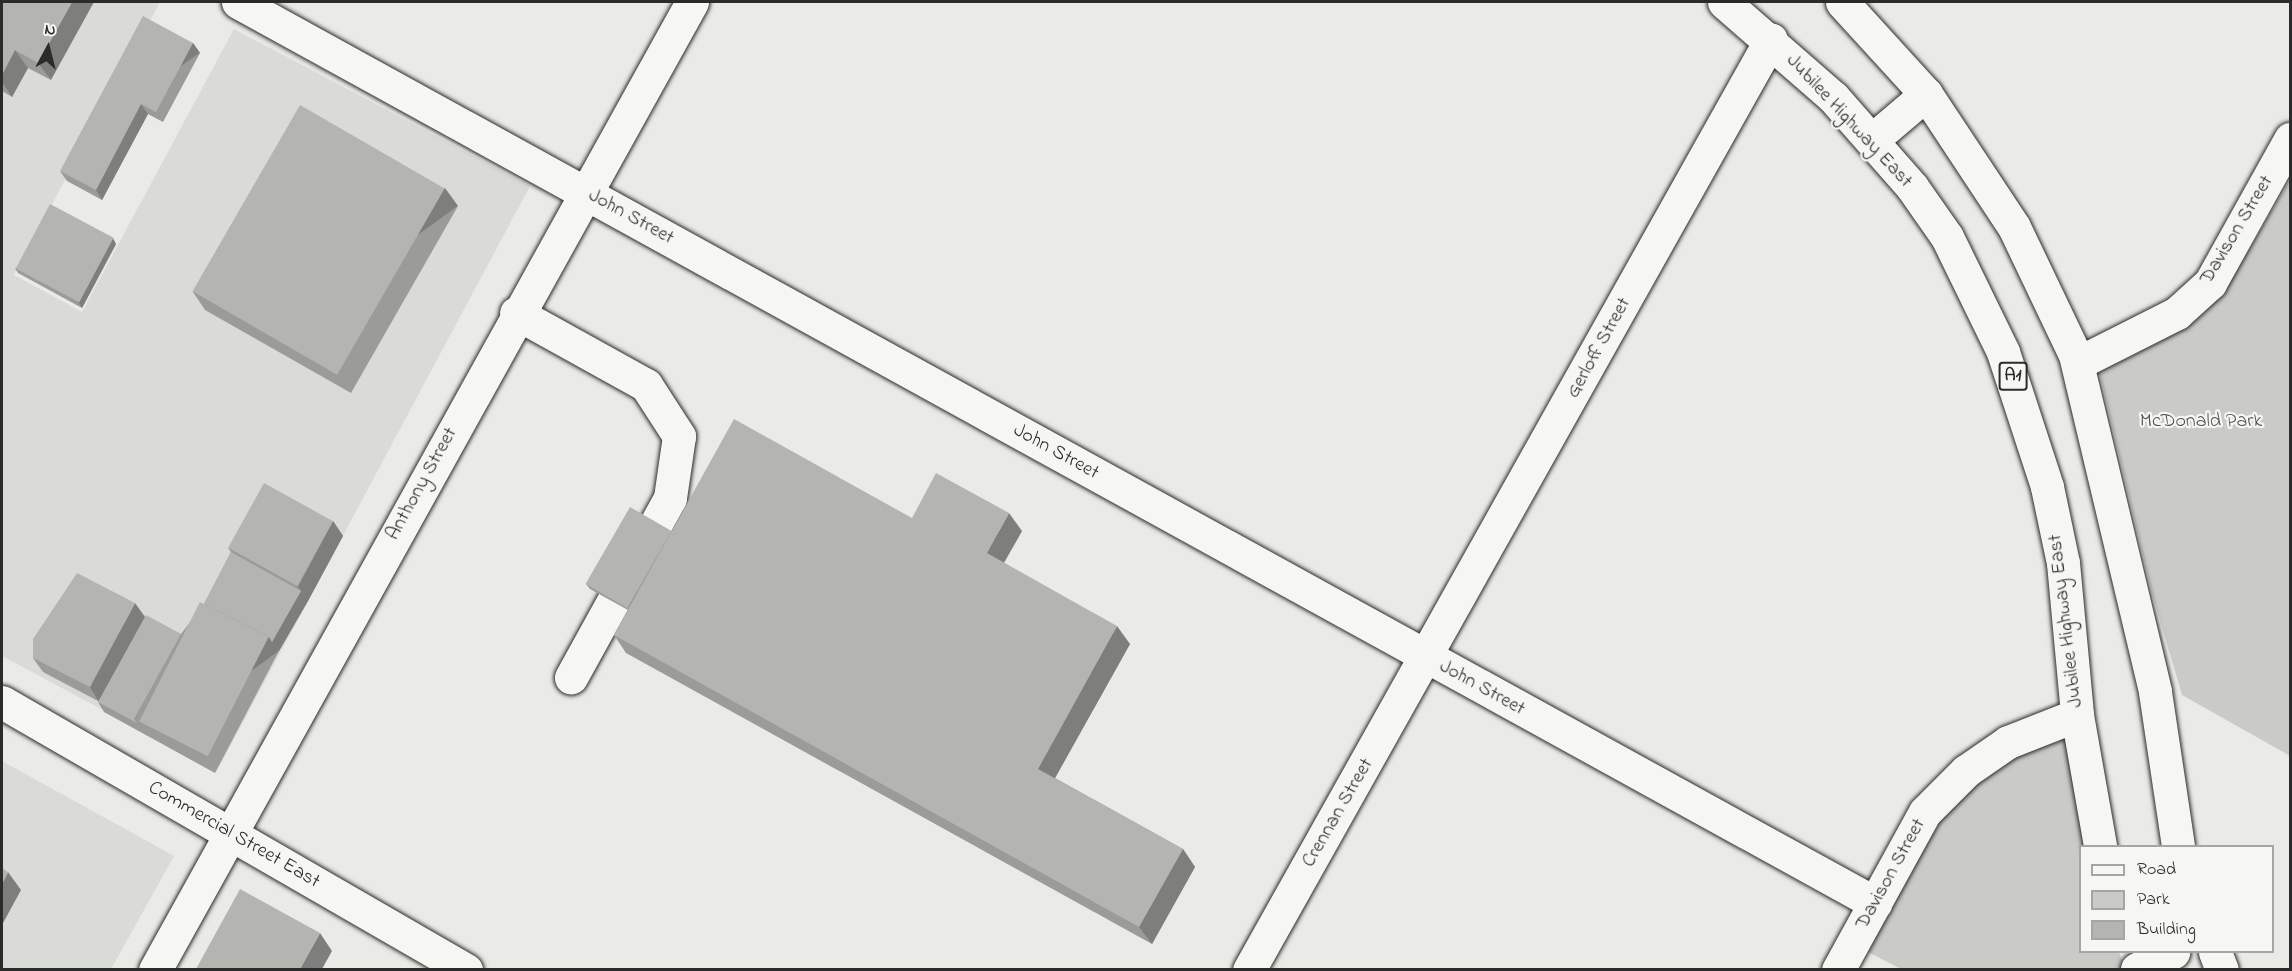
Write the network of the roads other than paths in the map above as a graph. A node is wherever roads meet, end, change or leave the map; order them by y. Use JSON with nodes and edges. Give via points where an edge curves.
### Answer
{"nodes":[{"id":1,"x":238,"y":2,"type":"edge"},
{"id":2,"x":692,"y":2,"type":"edge"},
{"id":3,"x":1724,"y":2,"type":"edge"},
{"id":4,"x":1842,"y":2,"type":"edge"},
{"id":5,"x":1771,"y":39,"type":"junction"},
{"id":6,"x":1926,"y":94,"type":"junction"},
{"id":7,"x":2290,"y":139,"type":"edge"},
{"id":8,"x":1872,"y":140,"type":"junction"},
{"id":9,"x":584,"y":191,"type":"junction"},
{"id":10,"x":516,"y":313,"type":"junction"},
{"id":11,"x":2078,"y":363,"type":"junction"},
{"id":12,"x":1426,"y":657,"type":"junction"},
{"id":13,"x":572,"y":677,"type":"dead end"},
{"id":14,"x":2,"y":702,"type":"edge"},
{"id":15,"x":2077,"y":716,"type":"junction"},
{"id":16,"x":230,"y":832,"type":"junction"},
{"id":17,"x":2100,"y":845,"type":"edge"},
{"id":18,"x":2178,"y":845,"type":"edge"},
{"id":19,"x":1875,"y":903,"type":"junction"},
{"id":20,"x":2131,"y":953,"type":"edge"},
{"id":21,"x":2169,"y":953,"type":"edge"},
{"id":22,"x":2216,"y":953,"type":"edge"},
{"id":23,"x":155,"y":969,"type":"edge"},
{"id":24,"x":466,"y":969,"type":"edge"},
{"id":25,"x":1250,"y":969,"type":"edge"},
{"id":26,"x":1838,"y":969,"type":"edge"},
{"id":27,"x":2138,"y":969,"type":"edge"},
{"id":28,"x":2222,"y":969,"type":"edge"}],
"edges":[{"from":1,"to":9,"type":"main road","name":"John Street"},
{"from":2,"to":9,"type":"main road","name":"Anthony Street"},
{"from":3,"to":5,"type":"main road","name":"Jubilee Highway East","number":"A1"},
{"from":4,"to":6,"type":"main road"},
{"from":5,"to":8,"type":"main road","name":"Jubilee Highway East","number":"A1"},
{"from":5,"to":12,"type":"main road","name":"Gerloff Street"},
{"from":6,"to":8,"type":"main road"},
{"from":6,"to":11,"type":"main road","via":[[2014,227]]},
{"from":7,"to":11,"type":"main road","name":"Davison Street","via":[[2210,283],[2177,312]]},
{"from":8,"to":15,"type":"main road","name":"Jubilee Highway East","number":"A1","via":[[1947,237],[2020,395],[2063,563]]},
{"from":9,"to":10,"type":"main road","name":"Anthony Street"},
{"from":9,"to":12,"type":"main road","name":"John Street"},
{"from":10,"to":13,"type":"main road","via":[[646,385],[679,436],[670,498]]},
{"from":10,"to":16,"type":"main road","name":"Anthony Street"},
{"from":11,"to":18,"type":"main road","via":[[2155,692]]},
{"from":12,"to":19,"type":"main road","name":"John Street"},
{"from":12,"to":25,"type":"main road","name":"Crennan Street"},
{"from":14,"to":16,"type":"main road","name":"Commercial Street East"},
{"from":15,"to":17,"type":"main road","name":"Jubilee Highway East","number":"A1"},
{"from":15,"to":19,"type":"main road","name":"Davison Street","via":[[2008,742],[1966,771],[1925,812]]},
{"from":16,"to":23,"type":"main road","name":"Anthony Street"},
{"from":16,"to":24,"type":"main road","name":"Commercial Street East"},
{"from":19,"to":26,"type":"main road","name":"Davison Street"},
{"from":20,"to":27,"type":"main road"},
{"from":21,"to":27,"type":"main road"},
{"from":22,"to":28,"type":"main road"}]}
